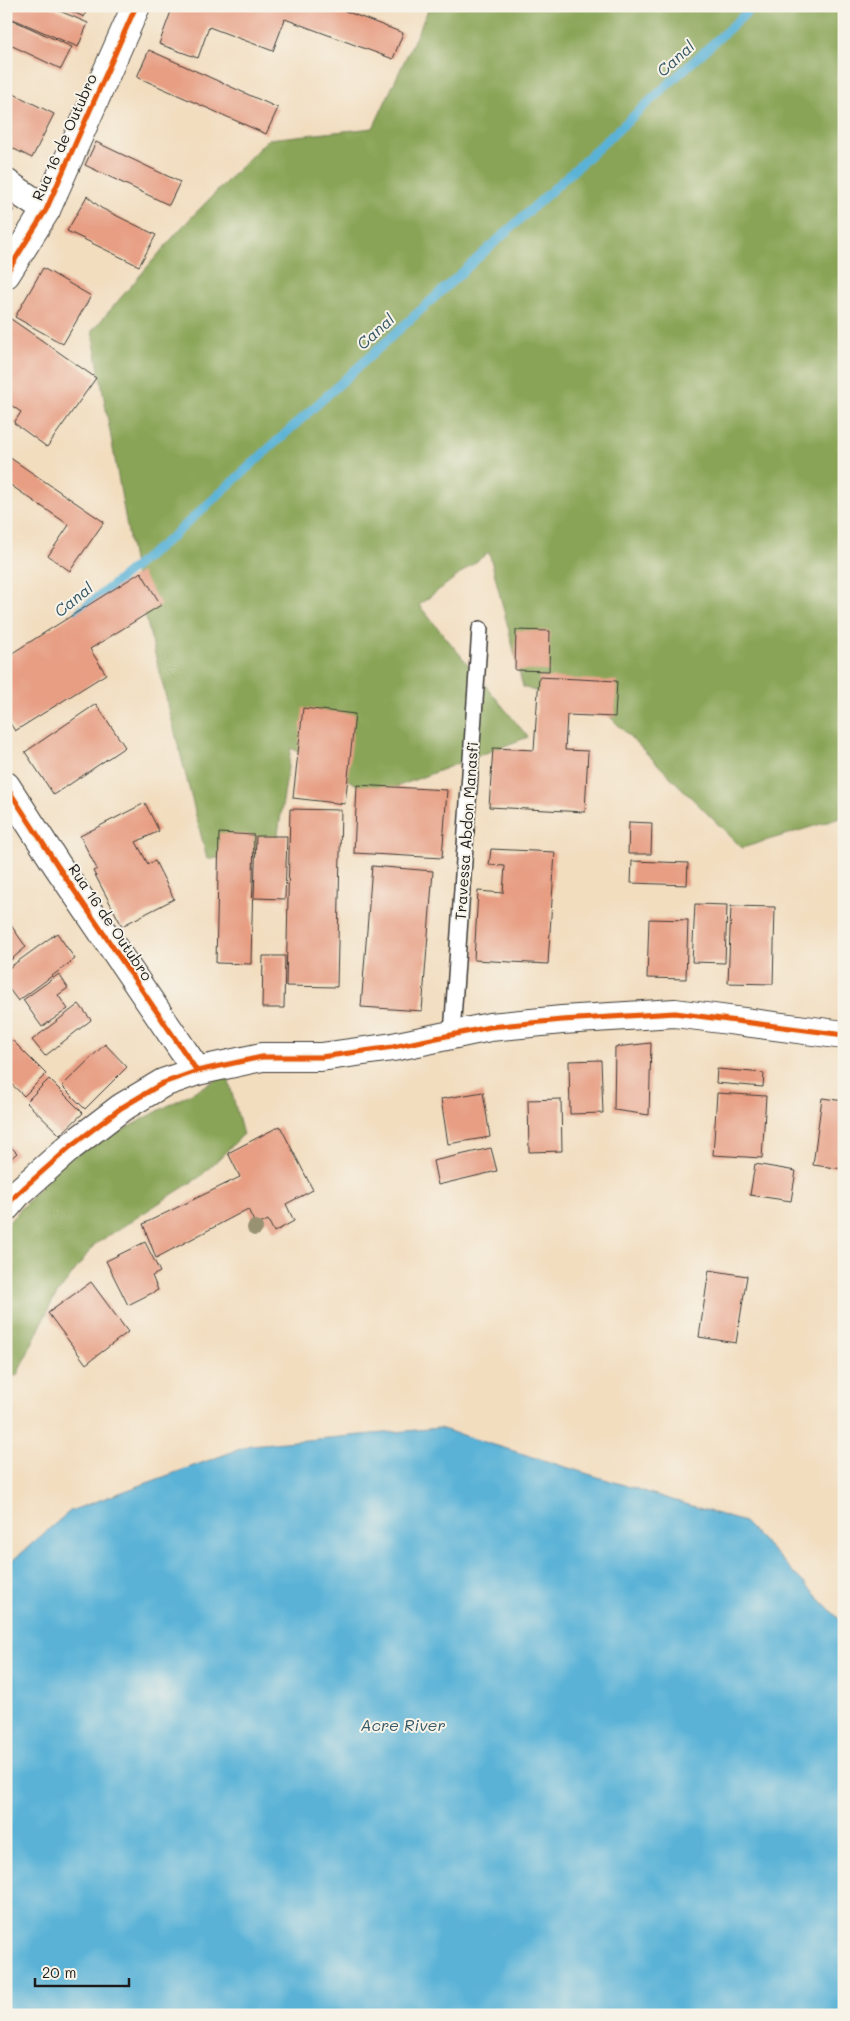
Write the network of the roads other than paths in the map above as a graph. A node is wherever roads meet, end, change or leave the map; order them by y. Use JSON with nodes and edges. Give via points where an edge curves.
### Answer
{"nodes":[{"id":1,"x":136,"y":6,"type":"edge"},
{"id":2,"x":6,"y":183,"type":"edge"},
{"id":3,"x":46,"y":210,"type":"junction"},
{"id":4,"x":6,"y":274,"type":"edge"},
{"id":5,"x":480,"y":629,"type":"dead end"},
{"id":6,"x":6,"y":786,"type":"edge"},
{"id":7,"x":452,"y":1034,"type":"junction"},
{"id":8,"x":844,"y":1035,"type":"edge"},
{"id":9,"x":197,"y":1071,"type":"junction"},
{"id":10,"x":6,"y":1207,"type":"edge"}],
"edges":[{"from":1,"to":3,"type":"street","name":"Rua 16 de Outubro"},
{"from":2,"to":3,"type":"street"},
{"from":3,"to":4,"type":"street","name":"Rua 16 de Outubro"},
{"from":5,"to":7,"type":"lane","name":"Travessa Abdon Manasfi"},
{"from":6,"to":9,"type":"street","name":"Rua 16 de Outubro"},
{"from":7,"to":8,"type":"street","via":[[562,1020],[675,1013]]},
{"from":7,"to":9,"type":"street","via":[[393,1047],[321,1057],[262,1057]]},
{"from":9,"to":10,"type":"street","via":[[163,1083],[121,1108],[23,1188]]}]}
